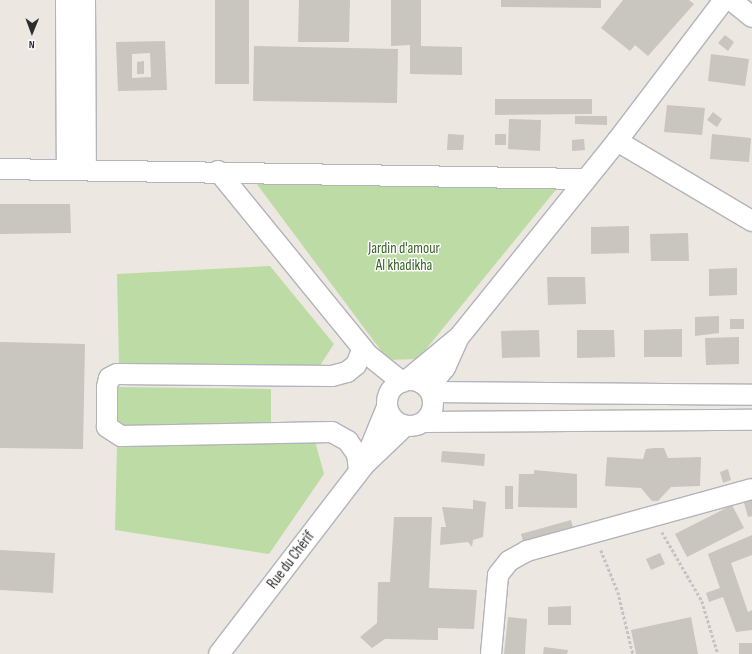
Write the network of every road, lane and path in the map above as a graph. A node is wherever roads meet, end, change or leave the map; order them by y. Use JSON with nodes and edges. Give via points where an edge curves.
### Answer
{"nodes":[{"id":1,"x":66,"y":0,"type":"edge"},
{"id":2,"x":85,"y":0,"type":"edge"},
{"id":3,"x":724,"y":0,"type":"edge"},
{"id":4,"x":731,"y":0,"type":"edge"},
{"id":5,"x":752,"y":17,"type":"edge"},
{"id":6,"x":618,"y":141,"type":"junction"},
{"id":7,"x":0,"y":169,"type":"edge"},
{"id":8,"x":67,"y":169,"type":"junction"},
{"id":9,"x":86,"y":169,"type":"junction"},
{"id":10,"x":218,"y":171,"type":"junction"},
{"id":11,"x":586,"y":179,"type":"junction"},
{"id":12,"x":752,"y":221,"type":"edge"},
{"id":13,"x":459,"y":337,"type":"junction"},
{"id":14,"x":365,"y":351,"type":"junction"},
{"id":15,"x":405,"y":381,"type":"junction"},
{"id":16,"x":429,"y":390,"type":"junction"},
{"id":17,"x":752,"y":395,"type":"edge"},
{"id":18,"x":387,"y":404,"type":"junction"},
{"id":19,"x":752,"y":420,"type":"edge"},
{"id":20,"x":425,"y":422,"type":"junction"},
{"id":21,"x":405,"y":426,"type":"junction"},
{"id":22,"x":361,"y":468,"type":"junction"},
{"id":23,"x":752,"y":489,"type":"edge"},
{"id":24,"x":652,"y":516,"type":"junction"},
{"id":25,"x":594,"y":532,"type":"junction"},
{"id":26,"x":219,"y":654,"type":"edge"},
{"id":27,"x":491,"y":654,"type":"edge"},
{"id":28,"x":633,"y":654,"type":"edge"},
{"id":29,"x":718,"y":654,"type":"edge"}],
"edges":[{"from":1,"to":8,"type":"street"},
{"from":2,"to":9,"type":"street"},
{"from":3,"to":6,"type":"street"},
{"from":4,"to":5,"type":"street"},
{"from":6,"to":11,"type":"street"},
{"from":6,"to":12,"type":"street"},
{"from":7,"to":8,"type":"street"},
{"from":8,"to":9,"type":"street"},
{"from":9,"to":10,"type":"street"},
{"from":10,"to":11,"type":"street"},
{"from":10,"to":14,"type":"street"},
{"from":11,"to":13,"type":"street"},
{"from":13,"to":15,"type":"street"},
{"from":13,"to":16,"type":"street","via":[[445,368]]},
{"from":14,"to":15,"type":"street"},
{"from":14,"to":18,"type":"street"},
{"from":14,"to":22,"type":"street","via":[[356,365],[347,372],[332,376],[117,374],[109,378],[107,387],[107,427],[121,436],[332,432],[348,441],[357,454]]},
{"from":15,"to":16,"type":"street","via":[[418,381]]},
{"from":15,"to":18,"type":"street","via":[[392,388]]},
{"from":16,"to":17,"type":"street"},
{"from":16,"to":20,"type":"street","via":[[433,408]]},
{"from":18,"to":21,"type":"street","via":[[393,420]]},
{"from":18,"to":22,"type":"street","name":"Rue du Chérif"},
{"from":19,"to":20,"type":"street"},
{"from":20,"to":21,"type":"street"},
{"from":21,"to":22,"type":"street","name":"Rue du Chérif"},
{"from":22,"to":26,"type":"street","name":"Rue du Chérif"},
{"from":23,"to":24,"type":"street"},
{"from":24,"to":25,"type":"street"},
{"from":24,"to":29,"type":"path","via":[[702,601]]},
{"from":25,"to":27,"type":"street","via":[[527,551],[509,561],[498,575]]},
{"from":25,"to":28,"type":"path","via":[[618,592]]}]}
